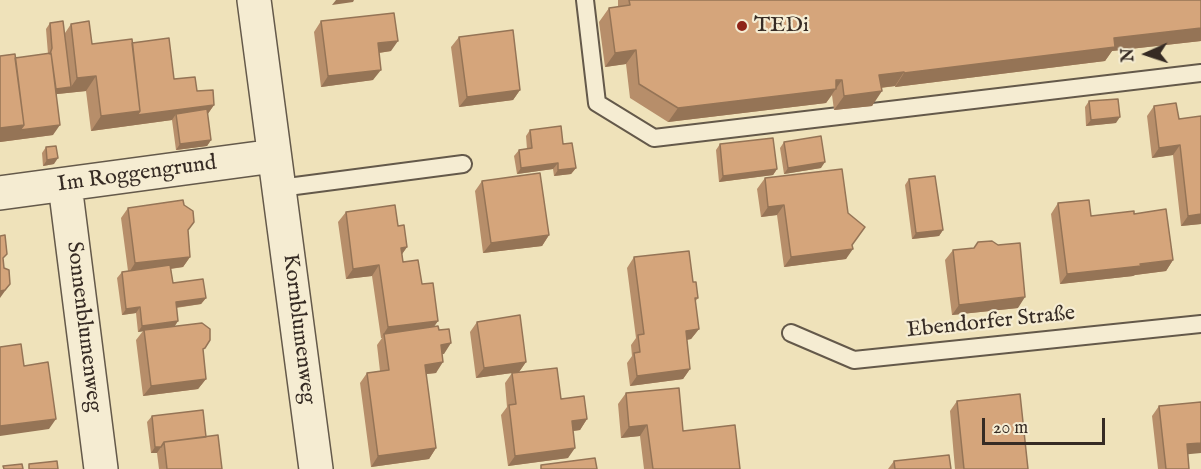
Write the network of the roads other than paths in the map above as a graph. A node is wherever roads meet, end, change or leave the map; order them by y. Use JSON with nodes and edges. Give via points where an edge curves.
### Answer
{"nodes":[{"id":1,"x":254,"y":0,"type":"edge"},
{"id":2,"x":585,"y":0,"type":"edge"},
{"id":3,"x":1201,"y":73,"type":"edge"},
{"id":4,"x":274,"y":156,"type":"junction"},
{"id":5,"x":463,"y":164,"type":"dead end"},
{"id":6,"x":65,"y":185,"type":"junction"},
{"id":7,"x":280,"y":188,"type":"junction"},
{"id":8,"x":0,"y":193,"type":"edge"},
{"id":9,"x":1201,"y":324,"type":"edge"},
{"id":10,"x":791,"y":333,"type":"dead end"},
{"id":11,"x":101,"y":469,"type":"edge"},
{"id":12,"x":316,"y":469,"type":"edge"}],
"edges":[{"from":1,"to":4,"type":"street","name":"Kornblumenweg"},
{"from":2,"to":3,"type":"lane","via":[[597,103],[654,138]]},
{"from":4,"to":6,"type":"street","name":"Im Roggengrund"},
{"from":4,"to":7,"type":"street","name":"Kornblumenweg"},
{"from":5,"to":7,"type":"lane"},
{"from":6,"to":8,"type":"street","name":"Im Roggengrund"},
{"from":6,"to":11,"type":"street","name":"Sonnenblumenweg"},
{"from":7,"to":12,"type":"street","name":"Kornblumenweg"},
{"from":9,"to":10,"type":"lane","name":"Ebendorfer Straße","via":[[854,360]]}]}
